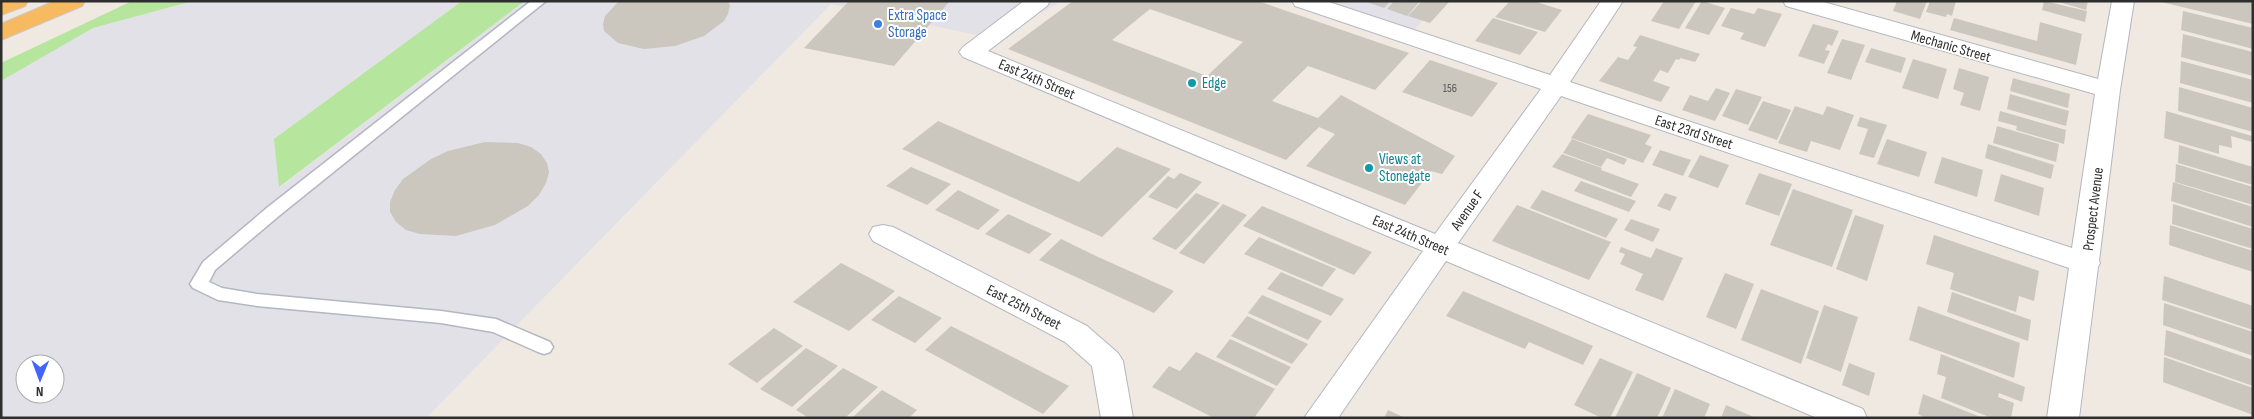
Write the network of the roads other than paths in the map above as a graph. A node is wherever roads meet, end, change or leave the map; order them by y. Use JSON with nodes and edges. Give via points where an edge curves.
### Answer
{"nodes":[{"id":1,"x":17,"y":1,"type":"edge"},
{"id":2,"x":74,"y":1,"type":"edge"},
{"id":3,"x":540,"y":1,"type":"edge"},
{"id":4,"x":1039,"y":1,"type":"edge"},
{"id":5,"x":1303,"y":1,"type":"edge"},
{"id":6,"x":1612,"y":1,"type":"edge"},
{"id":7,"x":1794,"y":1,"type":"edge"},
{"id":8,"x":2123,"y":1,"type":"edge"},
{"id":9,"x":1,"y":8,"type":"edge"},
{"id":10,"x":1,"y":34,"type":"edge"},
{"id":11,"x":1555,"y":86,"type":"junction"},
{"id":12,"x":2108,"y":90,"type":"junction"},
{"id":13,"x":883,"y":234,"type":"dead end"},
{"id":14,"x":1440,"y":247,"type":"junction"},
{"id":15,"x":2086,"y":263,"type":"junction"},
{"id":16,"x":544,"y":347,"type":"dead end"},
{"id":17,"x":1117,"y":418,"type":"edge"},
{"id":18,"x":1320,"y":418,"type":"edge"},
{"id":19,"x":1851,"y":418,"type":"edge"},
{"id":20,"x":2063,"y":418,"type":"edge"}],
"edges":[{"from":1,"to":9,"type":"highway"},
{"from":2,"to":10,"type":"highway"},
{"from":3,"to":16,"type":"lane","via":[[274,212],[209,266],[199,284],[218,294],[257,300],[441,317],[496,326]]},
{"from":4,"to":14,"type":"street","name":"East 24th Street","via":[[971,52]]},
{"from":5,"to":11,"type":"street","name":"East 23rd Street"},
{"from":6,"to":11,"type":"street","name":"Avenue F"},
{"from":7,"to":12,"type":"street","name":"Mechanic Street"},
{"from":8,"to":12,"type":"street","name":"Prospect Avenue"},
{"from":11,"to":14,"type":"street","name":"Avenue F"},
{"from":11,"to":15,"type":"street","name":"East 23rd Street"},
{"from":12,"to":15,"type":"street","name":"Prospect Avenue"},
{"from":13,"to":17,"type":"street","name":"East 25th Street","via":[[1076,334],[1107,361]]},
{"from":14,"to":18,"type":"street","name":"Avenue F"},
{"from":14,"to":19,"type":"street","name":"East 24th Street"},
{"from":15,"to":20,"type":"street","name":"Prospect Avenue"}]}
